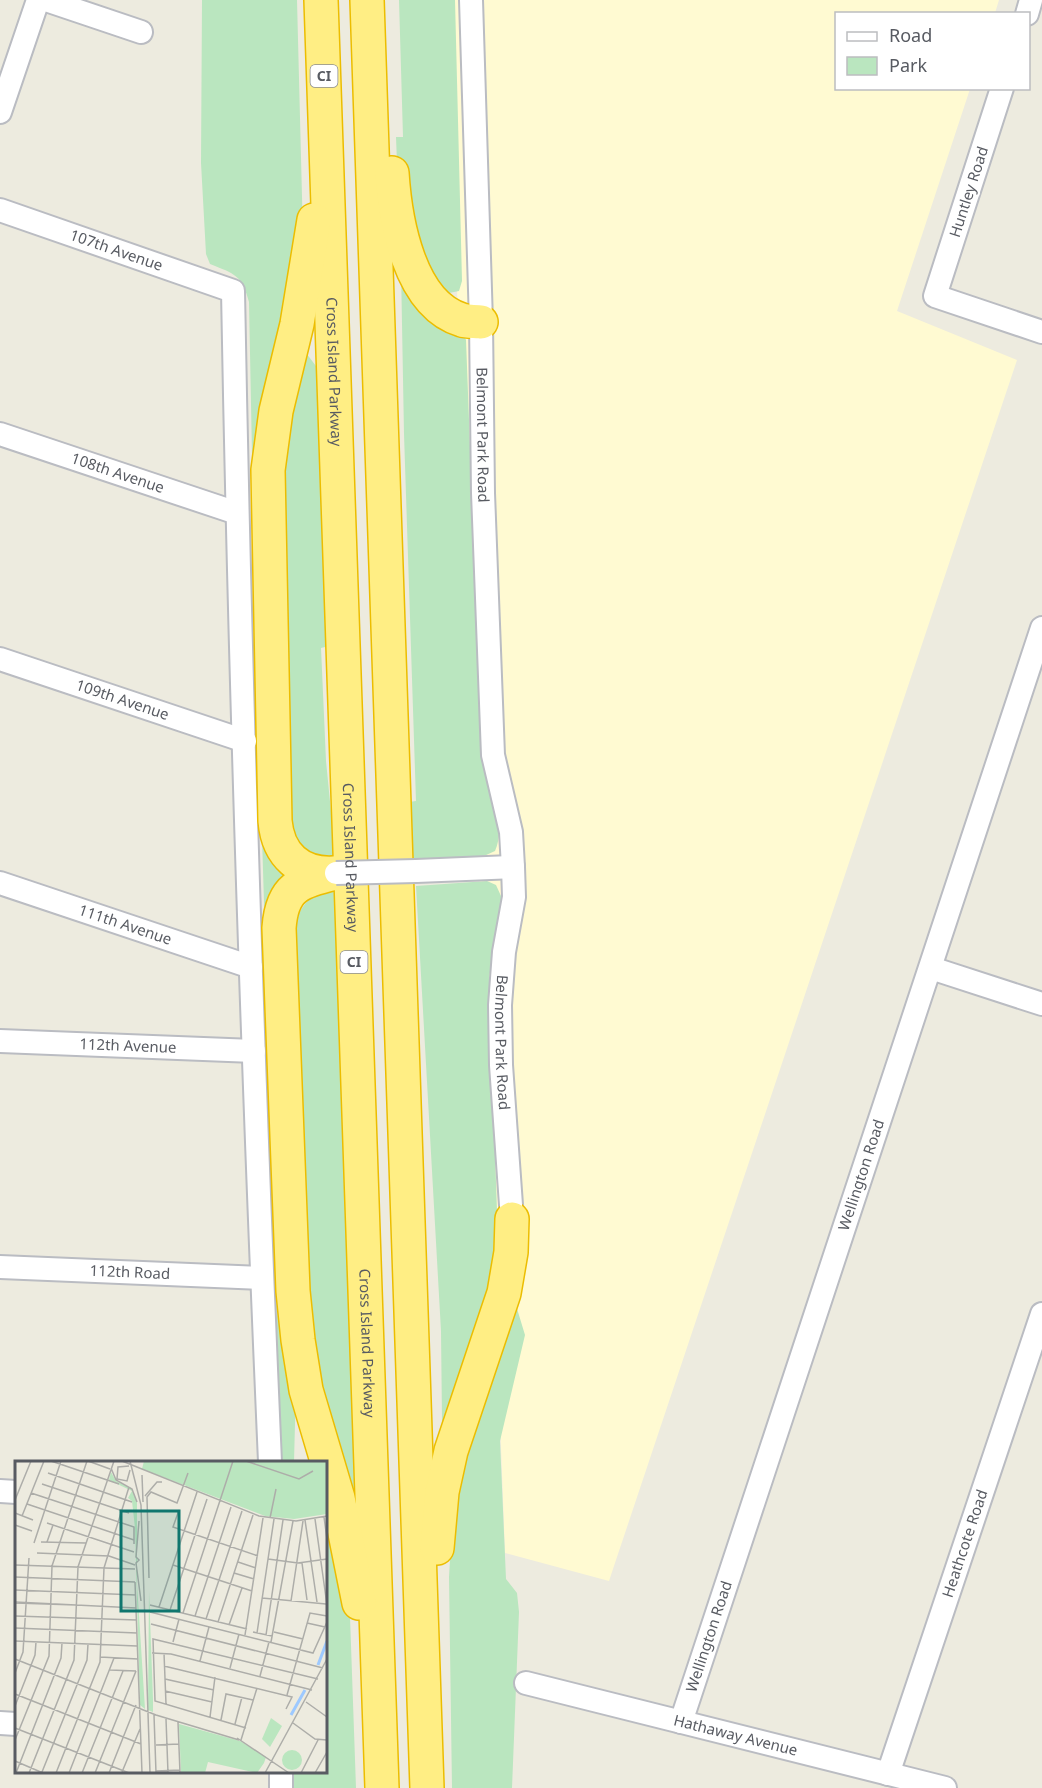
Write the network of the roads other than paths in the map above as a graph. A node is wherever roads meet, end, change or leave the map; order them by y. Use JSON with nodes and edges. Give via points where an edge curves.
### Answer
{"nodes":[{"id":1,"x":38,"y":0,"type":"edge"},
{"id":2,"x":46,"y":0,"type":"edge"},
{"id":3,"x":367,"y":0,"type":"edge"},
{"id":4,"x":373,"y":0,"type":"edge"},
{"id":5,"x":471,"y":0,"type":"edge"},
{"id":6,"x":320,"y":6,"type":"edge"},
{"id":7,"x":141,"y":32,"type":"dead end"},
{"id":8,"x":368,"y":40,"type":"junction"},
{"id":9,"x":369,"y":74,"type":"junction"},
{"id":10,"x":1001,"y":90,"type":"edge"},
{"id":11,"x":0,"y":112,"type":"edge"},
{"id":12,"x":326,"y":135,"type":"junction"},
{"id":13,"x":0,"y":210,"type":"edge"},
{"id":14,"x":481,"y":322,"type":"junction"},
{"id":15,"x":1042,"y":332,"type":"edge"},
{"id":16,"x":0,"y":434,"type":"edge"},
{"id":17,"x":237,"y":513,"type":"junction"},
{"id":18,"x":1042,"y":628,"type":"edge"},
{"id":19,"x":0,"y":659,"type":"edge"},
{"id":20,"x":245,"y":741,"type":"junction"},
{"id":21,"x":513,"y":867,"type":"junction"},
{"id":22,"x":336,"y":873,"type":"junction"},
{"id":23,"x":0,"y":883,"type":"edge"},
{"id":24,"x":251,"y":967,"type":"junction"},
{"id":25,"x":931,"y":968,"type":"junction"},
{"id":26,"x":1042,"y":1005,"type":"edge"},
{"id":27,"x":0,"y":1041,"type":"edge"},
{"id":28,"x":254,"y":1051,"type":"junction"},
{"id":29,"x":512,"y":1219,"type":"joint"},
{"id":30,"x":0,"y":1267,"type":"edge"},
{"id":31,"x":262,"y":1278,"type":"junction"},
{"id":32,"x":1042,"y":1314,"type":"edge"},
{"id":33,"x":270,"y":1461,"type":"edge"},
{"id":34,"x":0,"y":1491,"type":"edge"},
{"id":35,"x":15,"y":1492,"type":"edge"},
{"id":36,"x":526,"y":1683,"type":"dead end"},
{"id":37,"x":379,"y":1708,"type":"junction"},
{"id":38,"x":425,"y":1721,"type":"junction"},
{"id":39,"x":681,"y":1722,"type":"junction"},
{"id":40,"x":0,"y":1723,"type":"edge"},
{"id":41,"x":15,"y":1724,"type":"edge"},
{"id":42,"x":888,"y":1774,"type":"junction"},
{"id":43,"x":382,"y":1788,"type":"edge"},
{"id":44,"x":427,"y":1788,"type":"edge"},
{"id":45,"x":945,"y":1788,"type":"edge"}],
"edges":[{"from":1,"to":11,"type":"street"},
{"from":2,"to":7,"type":"street"},
{"from":3,"to":8,"type":"highway"},
{"from":4,"to":8,"type":"highway"},
{"from":5,"to":14,"type":"street","name":"Belmont Park Road"},
{"from":6,"to":12,"type":"highway","name":"Cross Island Parkway","number":"CI"},
{"from":8,"to":9,"type":"highway"},
{"from":9,"to":14,"type":"highway","via":[[391,171],[394,207],[409,259],[422,286],[440,306],[463,320]]},
{"from":9,"to":38,"type":"highway"},
{"from":10,"to":15,"type":"street","name":"Huntley Road","via":[[935,296]]},
{"from":12,"to":22,"type":"highway","via":[[301,305],[270,444],[267,500],[276,832],[283,851],[300,865],[324,874]]},
{"from":12,"to":37,"type":"highway","name":"Cross Island Parkway","number":"CI"},
{"from":13,"to":17,"type":"street","name":"107th Avenue","via":[[232,291]]},
{"from":14,"to":21,"type":"street","name":"Belmont Park Road","via":[[493,755],[511,832]]},
{"from":16,"to":17,"type":"street","name":"108th Avenue"},
{"from":17,"to":20,"type":"street"},
{"from":18,"to":25,"type":"street","name":"Wellington Road"},
{"from":19,"to":20,"type":"street","name":"109th Avenue"},
{"from":20,"to":24,"type":"street"},
{"from":21,"to":22,"type":"street","bridge":true},
{"from":21,"to":29,"type":"street","name":"Belmont Park Road","via":[[514,897],[500,1005]]},
{"from":22,"to":37,"type":"highway","via":[[295,886],[284,901],[280,920],[293,1291],[306,1390],[338,1498]]},
{"from":23,"to":24,"type":"street","name":"111th Avenue"},
{"from":24,"to":28,"type":"street"},
{"from":25,"to":26,"type":"street"},
{"from":25,"to":39,"type":"street","name":"Wellington Road"},
{"from":27,"to":28,"type":"street","name":"112th Avenue"},
{"from":28,"to":31,"type":"street"},
{"from":29,"to":38,"type":"highway","via":[[504,1293],[456,1434],[442,1492]]},
{"from":30,"to":31,"type":"street","name":"112th Road"},
{"from":31,"to":33,"type":"street"},
{"from":32,"to":42,"type":"street","name":"Heathcote Road"},
{"from":34,"to":35,"type":"street"},
{"from":36,"to":39,"type":"street","name":"Hathaway Avenue"},
{"from":37,"to":43,"type":"highway","name":"Cross Island Parkway","number":"CI"},
{"from":38,"to":44,"type":"highway"},
{"from":39,"to":42,"type":"street","name":"Hathaway Avenue"},
{"from":40,"to":41,"type":"street"},
{"from":42,"to":45,"type":"street","name":"Hathaway Avenue"}]}
